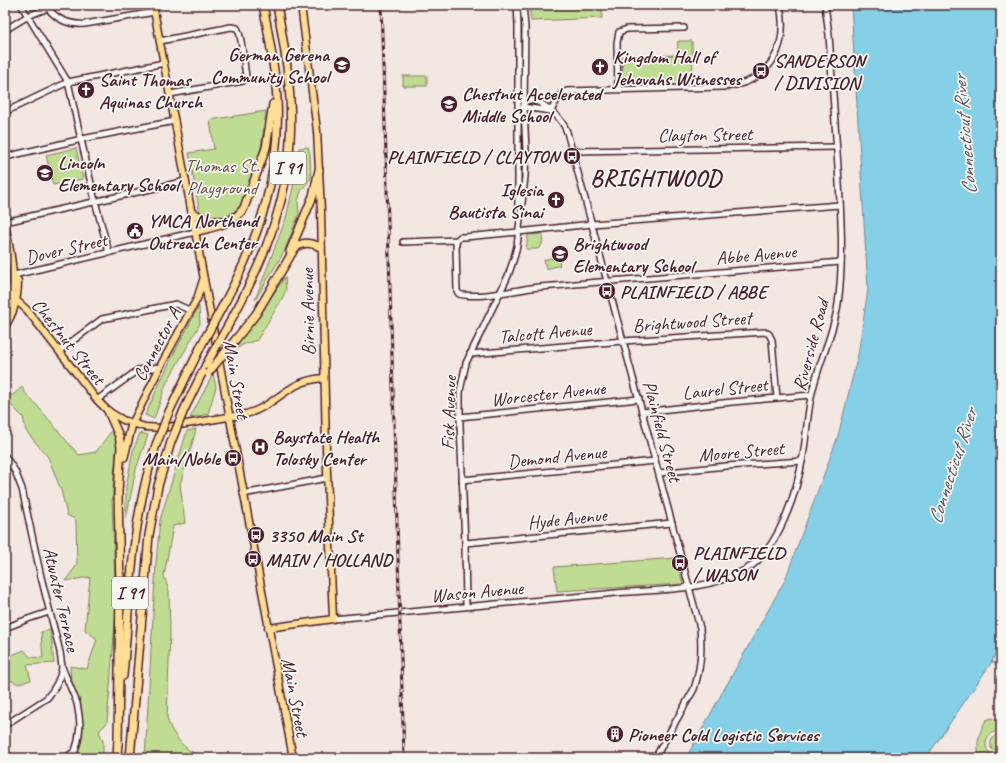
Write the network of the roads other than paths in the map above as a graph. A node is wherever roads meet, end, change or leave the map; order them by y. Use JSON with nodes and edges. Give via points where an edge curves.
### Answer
{"nodes":[{"id":1,"x":21,"y":5,"type":"edge"},
{"id":2,"x":263,"y":5,"type":"edge"},
{"id":3,"x":277,"y":5,"type":"edge"},
{"id":4,"x":301,"y":5,"type":"edge"},
{"id":5,"x":517,"y":5,"type":"edge"},
{"id":6,"x":523,"y":5,"type":"edge"},
{"id":7,"x":780,"y":5,"type":"edge"},
{"id":8,"x":825,"y":5,"type":"edge"},
{"id":9,"x":48,"y":7,"type":"edge"},
{"id":10,"x":154,"y":8,"type":"edge"},
{"id":11,"x":28,"y":16,"type":"junction"},
{"id":12,"x":684,"y":28,"type":"dead end"},
{"id":13,"x":5,"y":30,"type":"edge"},
{"id":14,"x":525,"y":30,"type":"junction"},
{"id":15,"x":518,"y":31,"type":"junction"},
{"id":16,"x":160,"y":41,"type":"junction"},
{"id":17,"x":164,"y":63,"type":"junction"},
{"id":18,"x":68,"y":82,"type":"junction"},
{"id":19,"x":275,"y":82,"type":"junction"},
{"id":20,"x":618,"y":89,"type":"junction"},
{"id":21,"x":170,"y":94,"type":"junction"},
{"id":22,"x":518,"y":100,"type":"junction"},
{"id":23,"x":524,"y":100,"type":"junction"},
{"id":24,"x":518,"y":106,"type":"junction"},
{"id":25,"x":524,"y":107,"type":"junction"},
{"id":26,"x":551,"y":111,"type":"junction"},
{"id":27,"x":5,"y":112,"type":"edge"},
{"id":28,"x":175,"y":121,"type":"junction"},
{"id":29,"x":82,"y":139,"type":"junction"},
{"id":30,"x":836,"y":147,"type":"junction"},
{"id":31,"x":573,"y":152,"type":"junction"},
{"id":32,"x":5,"y":157,"type":"edge"},
{"id":33,"x":319,"y":170,"type":"junction"},
{"id":34,"x":186,"y":181,"type":"junction"},
{"id":35,"x":95,"y":201,"type":"junction"},
{"id":36,"x":840,"y":205,"type":"junction"},
{"id":37,"x":192,"y":213,"type":"junction"},
{"id":38,"x":229,"y":222,"type":"junction"},
{"id":39,"x":5,"y":223,"type":"edge"},
{"id":40,"x":592,"y":224,"type":"junction"},
{"id":41,"x":195,"y":232,"type":"junction"},
{"id":42,"x":518,"y":232,"type":"junction"},
{"id":43,"x":457,"y":240,"type":"junction"},
{"id":44,"x":403,"y":242,"type":"dead end"},
{"id":45,"x":321,"y":247,"type":"junction"},
{"id":46,"x":109,"y":253,"type":"junction"},
{"id":47,"x":841,"y":262,"type":"junction"},
{"id":48,"x":14,"y":275,"type":"junction"},
{"id":49,"x":204,"y":277,"type":"junction"},
{"id":50,"x":278,"y":277,"type":"junction"},
{"id":51,"x":608,"y":281,"type":"junction"},
{"id":52,"x":499,"y":293,"type":"junction"},
{"id":53,"x":14,"y":300,"type":"junction"},
{"id":54,"x":191,"y":311,"type":"junction"},
{"id":55,"x":5,"y":314,"type":"edge"},
{"id":56,"x":5,"y":326,"type":"edge"},
{"id":57,"x":623,"y":340,"type":"junction"},
{"id":58,"x":59,"y":351,"type":"junction"},
{"id":59,"x":470,"y":354,"type":"junction"},
{"id":60,"x":160,"y":367,"type":"junction"},
{"id":61,"x":324,"y":378,"type":"junction"},
{"id":62,"x":811,"y":395,"type":"junction"},
{"id":63,"x":777,"y":398,"type":"junction"},
{"id":64,"x":189,"y":399,"type":"junction"},
{"id":65,"x":639,"y":399,"type":"junction"},
{"id":66,"x":97,"y":400,"type":"junction"},
{"id":67,"x":108,"y":411,"type":"junction"},
{"id":68,"x":642,"y":412,"type":"junction"},
{"id":69,"x":229,"y":417,"type":"junction"},
{"id":70,"x":459,"y":417,"type":"junction"},
{"id":71,"x":132,"y":424,"type":"junction"},
{"id":72,"x":5,"y":456,"type":"edge"},
{"id":73,"x":655,"y":461,"type":"junction"},
{"id":74,"x":802,"y":461,"type":"junction"},
{"id":75,"x":120,"y":473,"type":"junction"},
{"id":76,"x":659,"y":473,"type":"junction"},
{"id":77,"x":327,"y":478,"type":"junction"},
{"id":78,"x":462,"y":480,"type":"junction"},
{"id":79,"x":243,"y":494,"type":"junction"},
{"id":80,"x":672,"y":523,"type":"junction"},
{"id":81,"x":465,"y":543,"type":"junction"},
{"id":82,"x":690,"y":587,"type":"junction"},
{"id":83,"x":466,"y":606,"type":"junction"},
{"id":84,"x":49,"y":612,"type":"junction"},
{"id":85,"x":333,"y":619,"type":"junction"},
{"id":86,"x":5,"y":628,"type":"edge"},
{"id":87,"x":268,"y":628,"type":"junction"},
{"id":88,"x":62,"y":668,"type":"junction"},
{"id":89,"x":5,"y":725,"type":"edge"},
{"id":90,"x":118,"y":744,"type":"junction"},
{"id":91,"x":65,"y":758,"type":"edge"},
{"id":92,"x":117,"y":758,"type":"edge"},
{"id":93,"x":130,"y":758,"type":"edge"},
{"id":94,"x":293,"y":758,"type":"edge"},
{"id":95,"x":655,"y":758,"type":"edge"}],
"edges":[{"from":1,"to":11,"type":"street"},
{"from":2,"to":19,"type":"highway","number":"I 91"},
{"from":3,"to":64,"type":"highway","number":"I 91","bridge":true,"via":[[290,97],[291,131],[282,199],[270,238],[252,280]]},
{"from":4,"to":33,"type":"main road","name":"Birnie Avenue","via":[[316,115]]},
{"from":5,"to":15,"type":"street"},
{"from":6,"to":14,"type":"street"},
{"from":7,"to":20,"type":"street","via":[[783,31],[777,53],[767,67],[749,81],[723,88]]},
{"from":8,"to":30,"type":"street","name":"Riverside Road"},
{"from":9,"to":10,"type":"street","via":[[59,18],[77,24]]},
{"from":9,"to":11,"type":"street"},
{"from":10,"to":16,"type":"main road","name":"Main Street"},
{"from":11,"to":13,"type":"street"},
{"from":11,"to":18,"type":"street"},
{"from":12,"to":20,"type":"street","via":[[627,29],[619,32]]},
{"from":14,"to":15,"type":"street"},
{"from":14,"to":23,"type":"street"},
{"from":15,"to":22,"type":"street"},
{"from":16,"to":17,"type":"main road","name":"Main Street"},
{"from":16,"to":21,"type":"street","via":[[231,28],[239,30],[246,76],[243,81]]},
{"from":17,"to":18,"type":"street"},
{"from":17,"to":21,"type":"main road","name":"Main Street"},
{"from":18,"to":27,"type":"street"},
{"from":18,"to":29,"type":"street"},
{"from":19,"to":38,"type":"highway","via":[[270,129],[264,154],[246,205],[240,214]]},
{"from":19,"to":90,"type":"highway","number":"I 91","bridge":true,"via":[[277,140],[268,198],[252,246],[169,412],[145,484],[136,533]]},
{"from":20,"to":26,"type":"street","via":[[567,91],[559,96]]},
{"from":21,"to":28,"type":"main road","name":"Main Street"},
{"from":22,"to":23,"type":"street","name":"Plainfield Street"},
{"from":22,"to":24,"type":"street"},
{"from":23,"to":25,"type":"street"},
{"from":23,"to":26,"type":"street","name":"Plainfield Street","via":[[540,102]]},
{"from":24,"to":25,"type":"street"},
{"from":24,"to":42,"type":"street","name":"Fisk Avenue"},
{"from":25,"to":26,"type":"street"},
{"from":25,"to":42,"type":"street","name":"Fisk Avenue","via":[[525,177]]},
{"from":26,"to":31,"type":"street","name":"Plainfield Street","via":[[566,128]]},
{"from":28,"to":29,"type":"street"},
{"from":28,"to":34,"type":"main road","name":"Main Street"},
{"from":29,"to":32,"type":"street"},
{"from":29,"to":35,"type":"street"},
{"from":30,"to":31,"type":"street","name":"Clayton Street"},
{"from":30,"to":36,"type":"street","name":"Riverside Road"},
{"from":31,"to":40,"type":"street","name":"Plainfield Street"},
{"from":33,"to":45,"type":"main road","name":"Birnie Avenue"},
{"from":33,"to":50,"type":"highway","via":[[313,196]]},
{"from":34,"to":35,"type":"street"},
{"from":34,"to":37,"type":"main road","name":"Main Street"},
{"from":35,"to":39,"type":"street"},
{"from":35,"to":46,"type":"street"},
{"from":36,"to":40,"type":"street"},
{"from":36,"to":47,"type":"street","name":"Riverside Road"},
{"from":37,"to":38,"type":"highway","via":[[211,221]]},
{"from":37,"to":41,"type":"main road","name":"Main Street"},
{"from":38,"to":41,"type":"highway"},
{"from":39,"to":48,"type":"main road","name":"Chestnut Street"},
{"from":40,"to":42,"type":"street"},
{"from":40,"to":51,"type":"street","name":"Plainfield Street"},
{"from":41,"to":46,"type":"street","name":"Dover Street"},
{"from":41,"to":49,"type":"main road","name":"Main Street"},
{"from":42,"to":43,"type":"street","via":[[466,236]]},
{"from":42,"to":52,"type":"street","name":"Fisk Avenue","via":[[512,264]]},
{"from":43,"to":44,"type":"street"},
{"from":43,"to":52,"type":"street","name":"Abbe Avenue","via":[[456,274],[459,294]]},
{"from":45,"to":50,"type":"highway","via":[[307,243],[297,247]]},
{"from":45,"to":61,"type":"main road","name":"Birnie Avenue"},
{"from":46,"to":48,"type":"street","name":"Dover Street"},
{"from":47,"to":51,"type":"street","name":"Abbe Avenue"},
{"from":47,"to":62,"type":"street","name":"Riverside Road","via":[[836,315]]},
{"from":48,"to":53,"type":"main road","name":"Chestnut Street"},
{"from":49,"to":54,"type":"main road","name":"Connector A"},
{"from":49,"to":69,"type":"main road","name":"Main Street"},
{"from":50,"to":64,"type":"highway","bridge":true,"via":[[256,314]]},
{"from":51,"to":52,"type":"street","name":"Abbe Avenue"},
{"from":51,"to":57,"type":"street","name":"Plainfield Street"},
{"from":52,"to":59,"type":"street","name":"Fisk Avenue"},
{"from":53,"to":55,"type":"main road"},
{"from":53,"to":56,"type":"main road","via":[[12,314]]},
{"from":53,"to":58,"type":"main road","name":"Chestnut Street","via":[[27,310]]},
{"from":54,"to":58,"type":"street","via":[[176,304],[102,319]]},
{"from":54,"to":60,"type":"main road","name":"Connector A"},
{"from":57,"to":59,"type":"street","name":"Talcott Avenue"},
{"from":57,"to":63,"type":"street","name":"Brightwood Street","via":[[768,332],[772,340]]},
{"from":57,"to":65,"type":"street","name":"Plainfield Street"},
{"from":58,"to":66,"type":"main road","name":"Chestnut Street"},
{"from":59,"to":70,"type":"street","name":"Fisk Avenue","via":[[461,383]]},
{"from":60,"to":66,"type":"street","via":[[138,370]]},
{"from":60,"to":71,"type":"main road","name":"Connector A"},
{"from":61,"to":69,"type":"main road","name":"Chestnut Street","via":[[299,383],[255,411]]},
{"from":61,"to":77,"type":"main road","name":"Birnie Avenue"},
{"from":62,"to":63,"type":"street","name":"Laurel Street"},
{"from":62,"to":74,"type":"street","name":"Riverside Road"},
{"from":63,"to":68,"type":"street","name":"Laurel Street"},
{"from":64,"to":93,"type":"highway","number":"I 91","bridge":true,"via":[[171,442],[158,486],[150,531]]},
{"from":65,"to":68,"type":"street","name":"Plainfield Street"},
{"from":65,"to":70,"type":"street","name":"Worcester Avenue"},
{"from":66,"to":67,"type":"main road","name":"Chestnut Street"},
{"from":67,"to":71,"type":"main road","name":"Chestnut Street"},
{"from":67,"to":75,"type":"highway","via":[[119,436]]},
{"from":68,"to":73,"type":"street","name":"Plainfield Street"},
{"from":69,"to":71,"type":"main road","name":"Chestnut Street","via":[[162,428]]},
{"from":69,"to":79,"type":"main road","name":"Main Street"},
{"from":70,"to":78,"type":"street","name":"Fisk Avenue"},
{"from":71,"to":75,"type":"highway"},
{"from":72,"to":84,"type":"street","name":"Atwater Terrace","via":[[15,471],[22,489]]},
{"from":73,"to":76,"type":"street","name":"Plainfield Street"},
{"from":73,"to":78,"type":"street","name":"Demond Avenue"},
{"from":74,"to":76,"type":"street","name":"Moore Street"},
{"from":74,"to":82,"type":"street","name":"Riverside Road","via":[[786,513],[768,551],[747,569],[726,579]]},
{"from":75,"to":90,"type":"highway"},
{"from":76,"to":80,"type":"street","name":"Plainfield Street"},
{"from":77,"to":79,"type":"street"},
{"from":77,"to":85,"type":"main road","name":"Birnie Avenue"},
{"from":78,"to":81,"type":"street","name":"Fisk Avenue"},
{"from":79,"to":87,"type":"main road","name":"Main Street"},
{"from":80,"to":81,"type":"street","name":"Hyde Avenue"},
{"from":80,"to":82,"type":"street","name":"Plainfield Street"},
{"from":81,"to":83,"type":"street","name":"Fisk Avenue"},
{"from":82,"to":83,"type":"street","name":"Wason Avenue"},
{"from":82,"to":95,"type":"street","name":"Plainfield Street","via":[[700,628],[699,671],[694,689]]},
{"from":83,"to":85,"type":"street","name":"Wason Avenue"},
{"from":84,"to":86,"type":"street"},
{"from":84,"to":88,"type":"street","name":"Atwater Terrace"},
{"from":85,"to":87,"type":"main road","name":"Wason Avenue"},
{"from":87,"to":94,"type":"main road","name":"Main Street"},
{"from":88,"to":89,"type":"street","via":[[52,693]]},
{"from":88,"to":91,"type":"street","name":"Atwater Terrace","via":[[77,703],[80,725],[75,751]]},
{"from":90,"to":92,"type":"highway","number":"I 91"}]}
